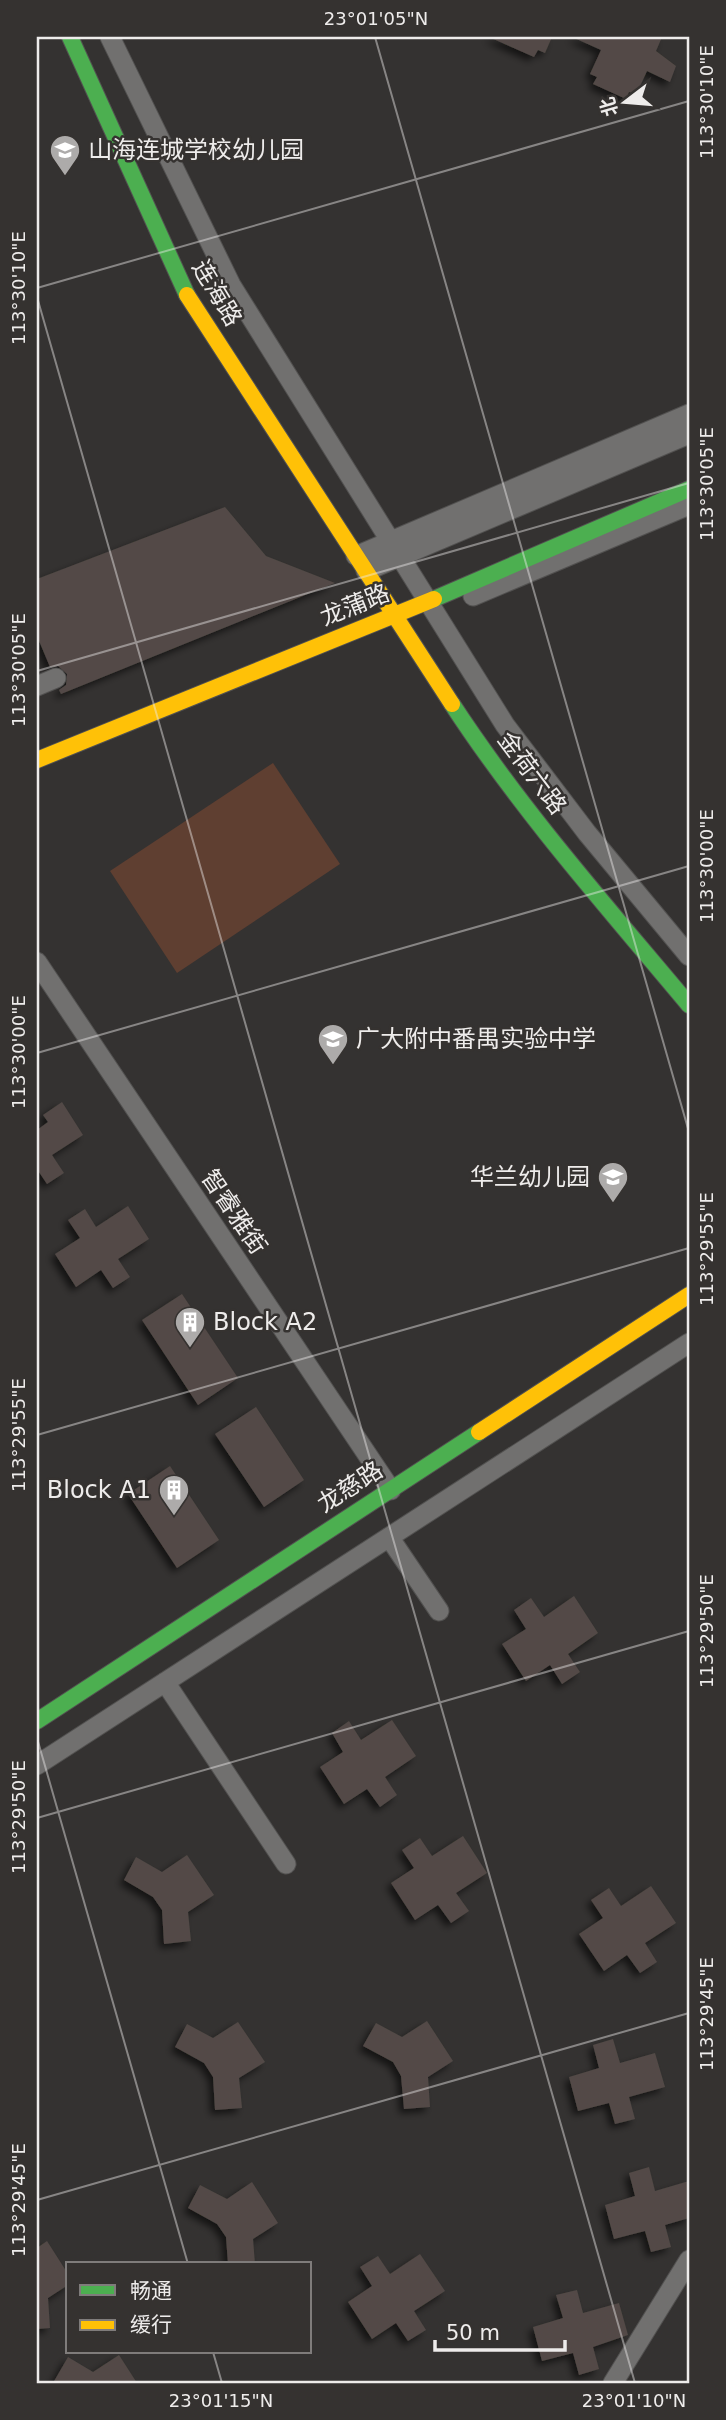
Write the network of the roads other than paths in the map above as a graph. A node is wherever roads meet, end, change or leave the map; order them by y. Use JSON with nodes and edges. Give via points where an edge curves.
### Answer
{"nodes":[{"id":1,"x":70,"y":37,"type":"edge"},
{"id":2,"x":110,"y":37,"type":"edge"},
{"id":3,"x":689,"y":414,"type":"edge"},
{"id":4,"x":689,"y":434,"type":"edge"},
{"id":5,"x":689,"y":489,"type":"edge"},
{"id":6,"x":689,"y":505,"type":"edge"},
{"id":7,"x":396,"y":548,"type":"junction"},
{"id":8,"x":361,"y":563,"type":"junction"},
{"id":9,"x":432,"y":607,"type":"junction"},
{"id":10,"x":397,"y":621,"type":"junction"},
{"id":11,"x":37,"y":667,"type":"edge"},
{"id":12,"x":56,"y":678,"type":"dead end"},
{"id":13,"x":37,"y":686,"type":"edge"},
{"id":14,"x":37,"y":760,"type":"edge"},
{"id":15,"x":37,"y":772,"type":"edge"},
{"id":16,"x":689,"y":956,"type":"edge"},
{"id":17,"x":37,"y":962,"type":"edge"},
{"id":18,"x":689,"y":1005,"type":"edge"},
{"id":19,"x":689,"y":1295,"type":"edge"},
{"id":20,"x":689,"y":1343,"type":"edge"},
{"id":21,"x":391,"y":1490,"type":"junction"},
{"id":22,"x":389,"y":1537,"type":"junction"},
{"id":23,"x":439,"y":1611,"type":"dead end"},
{"id":24,"x":165,"y":1682,"type":"junction"},
{"id":25,"x":37,"y":1721,"type":"edge"},
{"id":26,"x":37,"y":1765,"type":"edge"},
{"id":27,"x":286,"y":1864,"type":"dead end"},
{"id":28,"x":686,"y":2272,"type":"edge"},
{"id":29,"x":613,"y":2383,"type":"edge"}],
"edges":[{"from":1,"to":8,"type":"street","name":"连海路","via":[[181,286]]},
{"from":2,"to":7,"type":"street","name":"连海路","via":[[232,285]]},
{"from":3,"to":7,"type":"street","name":"龙蒲路"},
{"from":4,"to":7,"type":"street","name":"龙蒲路"},
{"from":5,"to":9,"type":"street","name":"龙蒲路"},
{"from":6,"to":9,"type":"street","name":"龙蒲路"},
{"from":7,"to":8,"type":"street","name":"龙蒲路"},
{"from":7,"to":9,"type":"street","name":"金荷六路"},
{"from":8,"to":10,"type":"street","name":"金荷六路"},
{"from":9,"to":10,"type":"street","name":"龙蒲路"},
{"from":9,"to":16,"type":"street","name":"金荷六路","via":[[505,725]]},
{"from":10,"to":14,"type":"street","name":"龙蒲路"},
{"from":10,"to":15,"type":"street","name":"龙蒲路"},
{"from":10,"to":18,"type":"street","name":"金荷六路","via":[[480,745],[566,858]]},
{"from":11,"to":13,"type":"street"},
{"from":12,"to":13,"type":"street"},
{"from":17,"to":21,"type":"street","name":"智睿雅街"},
{"from":19,"to":21,"type":"street","name":"龙慈路"},
{"from":20,"to":22,"type":"street"},
{"from":21,"to":25,"type":"street","name":"龙慈路"},
{"from":22,"to":23,"type":"street"},
{"from":22,"to":24,"type":"street"},
{"from":24,"to":26,"type":"street"},
{"from":24,"to":27,"type":"street"},
{"from":28,"to":29,"type":"street"}]}
